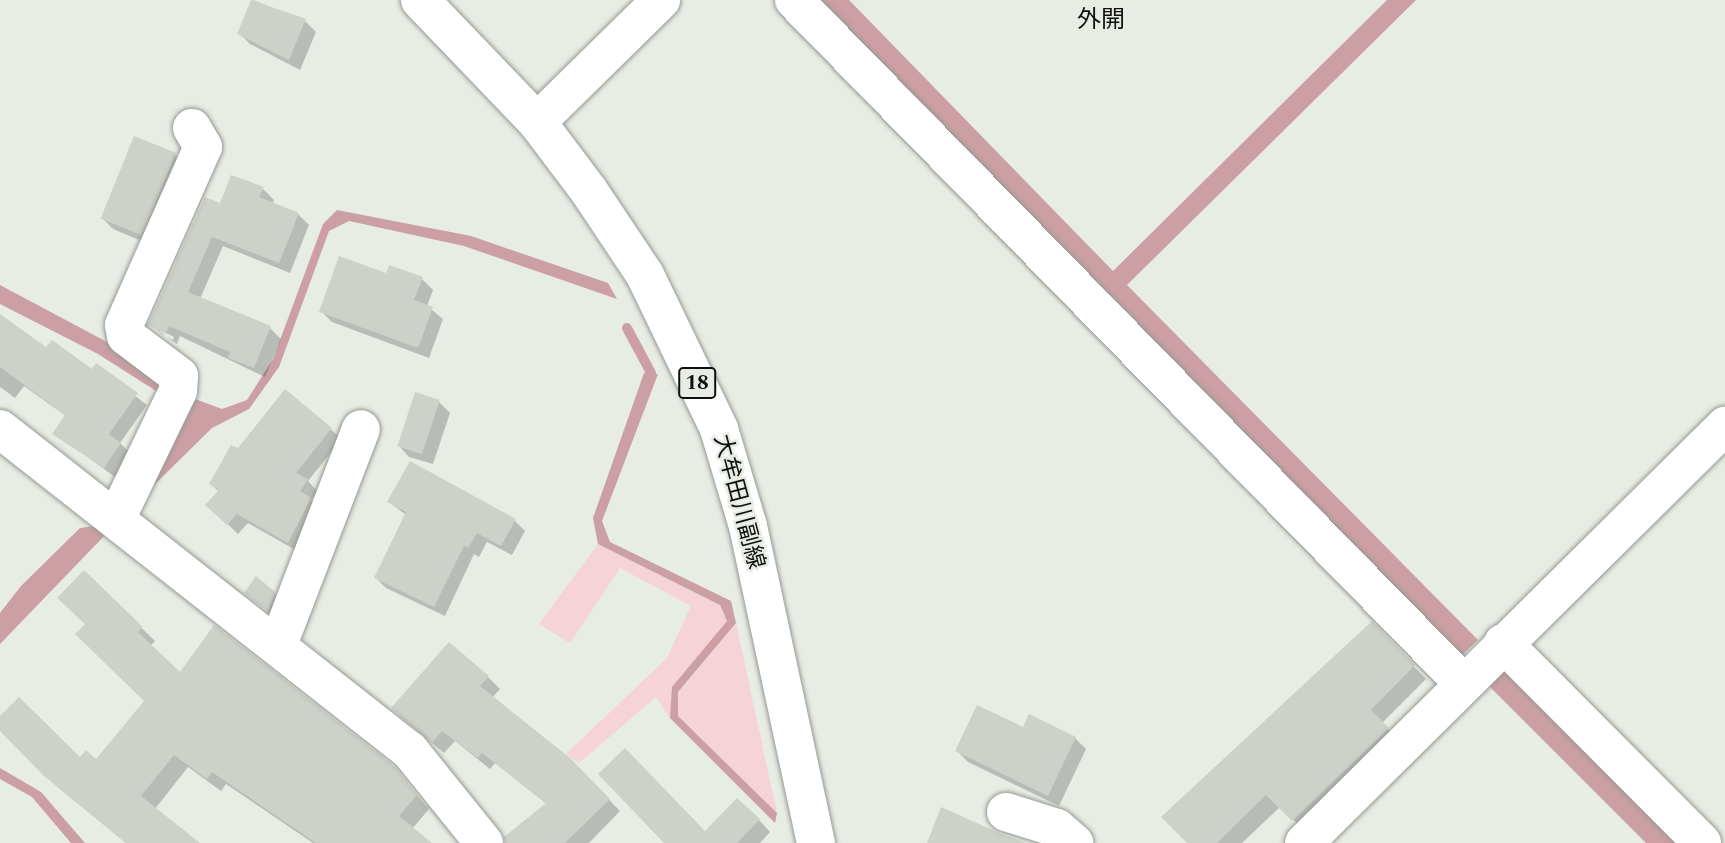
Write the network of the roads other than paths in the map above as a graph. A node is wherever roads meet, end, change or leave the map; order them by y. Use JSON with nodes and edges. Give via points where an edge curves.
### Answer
{"nodes":[{"id":1,"x":420,"y":0,"type":"edge"},
{"id":2,"x":661,"y":0,"type":"edge"},
{"id":3,"x":794,"y":0,"type":"edge"},
{"id":4,"x":537,"y":122,"type":"junction"},
{"id":5,"x":192,"y":128,"type":"dead end"},
{"id":6,"x":1725,"y":426,"type":"edge"},
{"id":7,"x":0,"y":429,"type":"edge"},
{"id":8,"x":361,"y":429,"type":"dead end"},
{"id":9,"x":117,"y":517,"type":"junction"},
{"id":10,"x":348,"y":519,"type":"dead end"},
{"id":11,"x":1503,"y":643,"type":"junction"},
{"id":12,"x":286,"y":651,"type":"junction"},
{"id":13,"x":1462,"y":682,"type":"junction"},
{"id":14,"x":1006,"y":812,"type":"dead end"},
{"id":15,"x":484,"y":843,"type":"edge"},
{"id":16,"x":816,"y":843,"type":"edge"},
{"id":17,"x":1074,"y":843,"type":"edge"},
{"id":18,"x":1304,"y":843,"type":"edge"},
{"id":19,"x":1702,"y":843,"type":"edge"}],
"edges":[{"from":1,"to":4,"type":"street","name":"大牟田川副線","number":"18"},
{"from":2,"to":4,"type":"street"},
{"from":3,"to":13,"type":"street"},
{"from":4,"to":16,"type":"street","name":"大牟田川副線","number":"18","via":[[645,275],[719,429],[748,526]]},
{"from":5,"to":9,"type":"street","via":[[203,147],[124,325],[126,336],[179,376],[178,391]]},
{"from":6,"to":11,"type":"street"},
{"from":7,"to":9,"type":"street"},
{"from":8,"to":12,"type":"street"},
{"from":9,"to":12,"type":"street"},
{"from":10,"to":12,"type":"street"},
{"from":11,"to":13,"type":"street"},
{"from":11,"to":19,"type":"street"},
{"from":12,"to":15,"type":"street","via":[[410,751]]},
{"from":13,"to":18,"type":"street"},
{"from":14,"to":17,"type":"street","via":[[1058,828]]}]}
